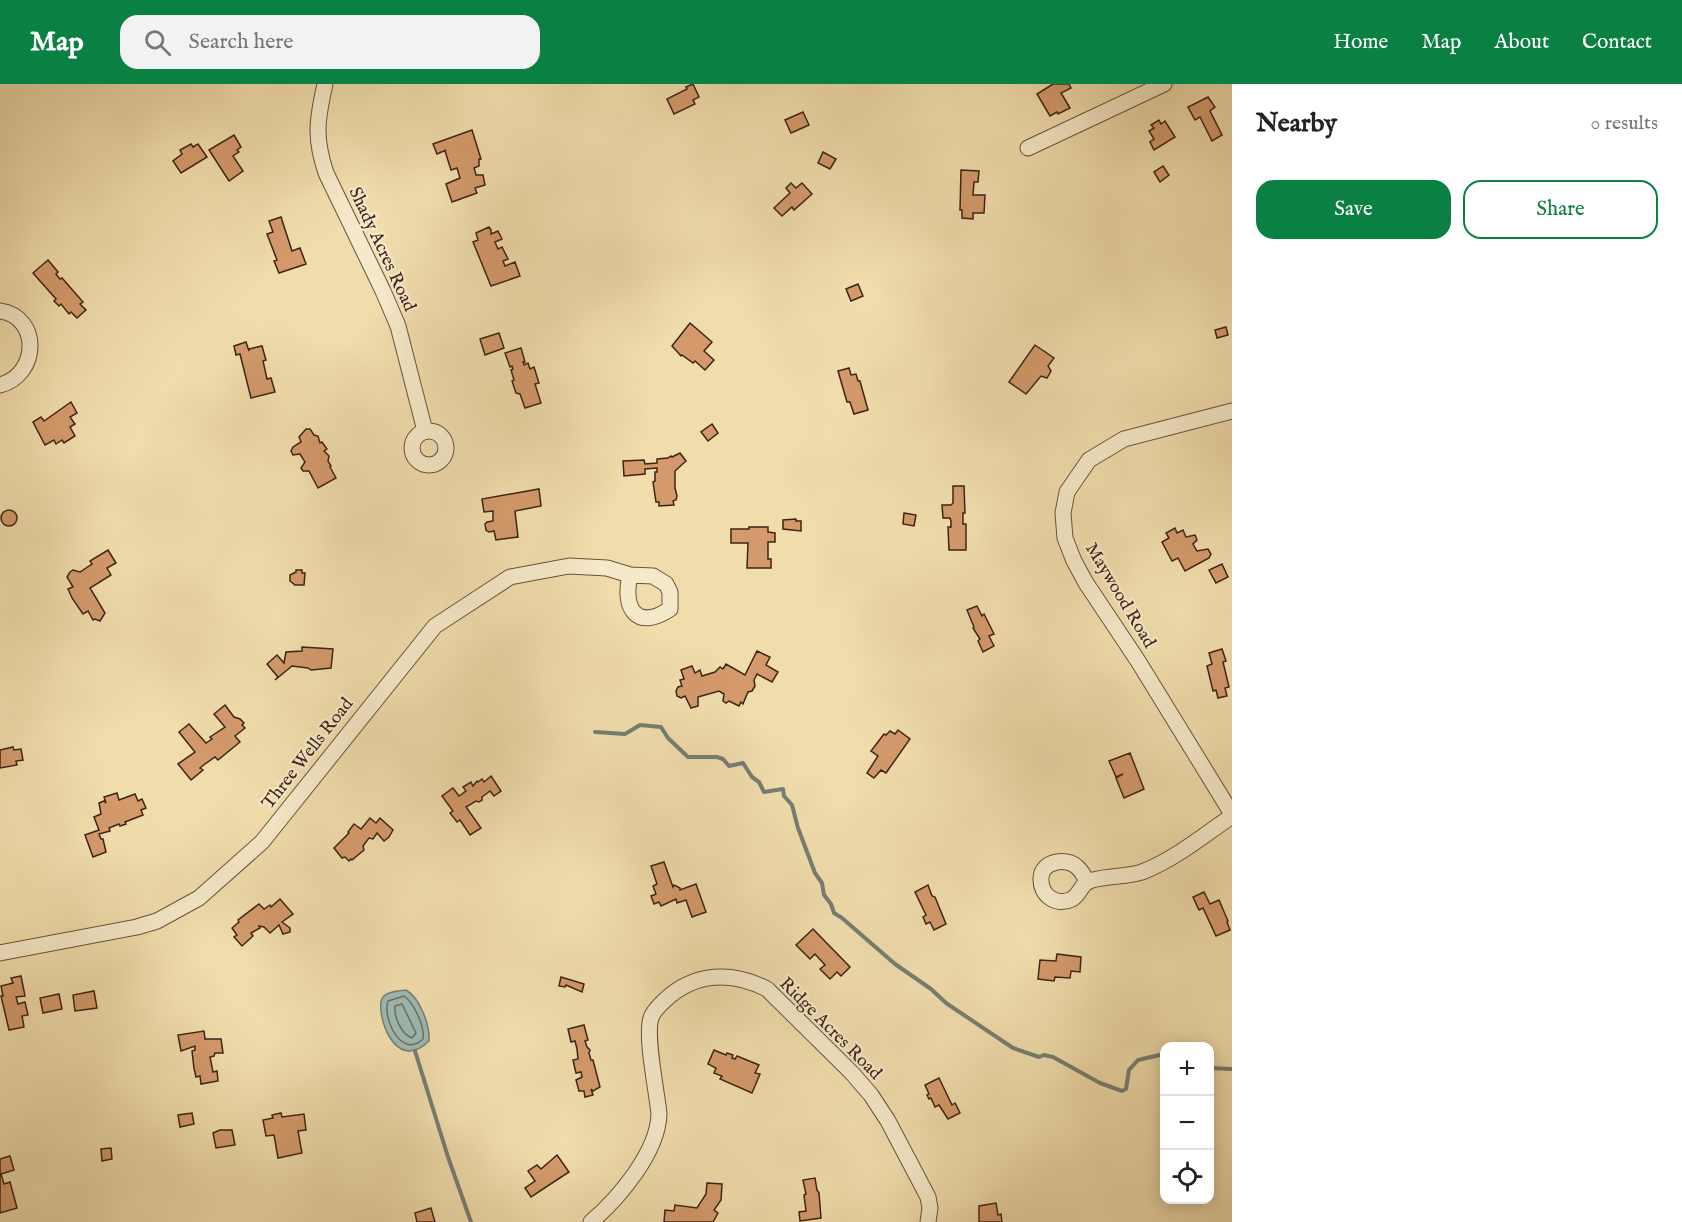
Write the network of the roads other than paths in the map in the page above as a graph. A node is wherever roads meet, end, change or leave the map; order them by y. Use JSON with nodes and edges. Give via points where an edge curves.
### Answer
{"nodes":[{"id":1,"x":325,"y":84,"type":"edge"},
{"id":2,"x":1164,"y":84,"type":"edge"},
{"id":3,"x":1028,"y":148,"type":"dead end"},
{"id":4,"x":0,"y":310,"type":"edge"},
{"id":5,"x":0,"y":385,"type":"edge"},
{"id":6,"x":1232,"y":411,"type":"edge"},
{"id":7,"x":425,"y":431,"type":"dead end"},
{"id":8,"x":630,"y":575,"type":"dead end"},
{"id":9,"x":1232,"y":815,"type":"edge"},
{"id":10,"x":1088,"y":882,"type":"dead end"},
{"id":11,"x":0,"y":953,"type":"edge"},
{"id":12,"x":591,"y":1222,"type":"edge"},
{"id":13,"x":928,"y":1222,"type":"edge"}],
"edges":[{"from":1,"to":7,"type":"street","name":"Shady Acres Road","via":[[316,135],[319,152],[398,326]]},
{"from":2,"to":3,"type":"street"},
{"from":4,"to":5,"type":"street","via":[[27,330],[31,345],[29,360],[21,373]]},
{"from":6,"to":9,"type":"street","name":"Maywood Road","via":[[1124,439],[1089,460],[1067,492],[1064,513],[1065,538],[1086,583]]},
{"from":8,"to":11,"type":"street","name":"Three Wells Road","via":[[607,568],[569,566],[510,578],[435,626],[262,842],[199,898],[157,921],[137,927]]},
{"from":9,"to":10,"type":"street","via":[[1173,858],[1140,873]]},
{"from":12,"to":13,"type":"street","name":"Ridge Acres Road","via":[[619,1193],[655,1139],[659,1114],[649,1033],[651,1017],[682,986],[725,976],[754,982],[772,993],[871,1095],[928,1197]]}]}
